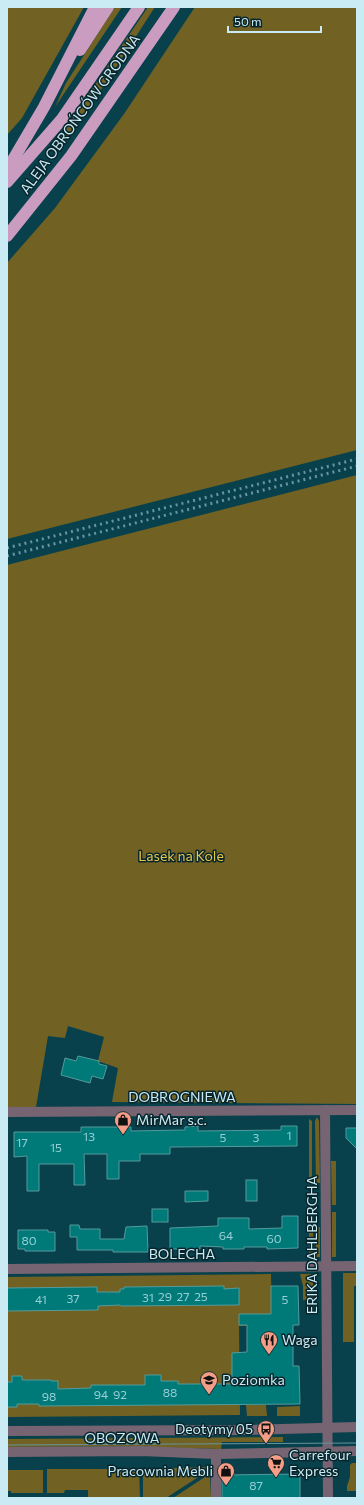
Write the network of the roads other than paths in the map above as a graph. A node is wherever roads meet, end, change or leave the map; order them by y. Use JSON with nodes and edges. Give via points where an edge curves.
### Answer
{"nodes":[{"id":1,"x":94,"y":7,"type":"edge"},
{"id":2,"x":108,"y":7,"type":"edge"},
{"id":3,"x":139,"y":7,"type":"edge"},
{"id":4,"x":174,"y":7,"type":"edge"},
{"id":5,"x":44,"y":107,"type":"junction"},
{"id":6,"x":7,"y":170,"type":"edge"},
{"id":7,"x":7,"y":182,"type":"edge"},
{"id":8,"x":7,"y":236,"type":"edge"},
{"id":9,"x":325,"y":1110,"type":"junction"},
{"id":10,"x":357,"y":1110,"type":"edge"},
{"id":11,"x":7,"y":1112,"type":"edge"},
{"id":12,"x":357,"y":1266,"type":"edge"},
{"id":13,"x":326,"y":1267,"type":"junction"},
{"id":14,"x":7,"y":1270,"type":"edge"},
{"id":15,"x":327,"y":1427,"type":"junction"},
{"id":16,"x":357,"y":1427,"type":"edge"},
{"id":17,"x":7,"y":1431,"type":"edge"},
{"id":18,"x":357,"y":1451,"type":"edge"},
{"id":19,"x":7,"y":1452,"type":"edge"},
{"id":20,"x":327,"y":1452,"type":"junction"},
{"id":21,"x":216,"y":1454,"type":"junction"},
{"id":22,"x":216,"y":1498,"type":"edge"},
{"id":23,"x":328,"y":1498,"type":"edge"}],
"edges":[{"from":1,"to":5,"type":"highway"},
{"from":2,"to":5,"type":"highway"},
{"from":3,"to":7,"type":"highway","name":"ALEJA OBROŃCÓW GRODNA","via":[[62,119]]},
{"from":4,"to":8,"type":"highway","name":"ALEJA OBROŃCÓW GRODNA","via":[[71,156]]},
{"from":5,"to":6,"type":"highway"},
{"from":9,"to":10,"type":"street","name":"DOBROGNIEWA"},
{"from":9,"to":11,"type":"street","name":"DOBROGNIEWA"},
{"from":9,"to":13,"type":"street","name":"ERIKA DAHLBERGHA"},
{"from":12,"to":13,"type":"street","name":"BOLECHA"},
{"from":13,"to":14,"type":"street","name":"BOLECHA"},
{"from":13,"to":15,"type":"street","name":"ERIKA DAHLBERGHA"},
{"from":15,"to":16,"type":"street","name":"OBOZOWA"},
{"from":15,"to":17,"type":"street","name":"OBOZOWA"},
{"from":15,"to":20,"type":"street","name":"ERIKA DAHLBERGHA"},
{"from":18,"to":20,"type":"street","name":"OBOZOWA"},
{"from":19,"to":21,"type":"street","name":"OBOZOWA","via":[[141,1451]]},
{"from":20,"to":21,"type":"street","name":"OBOZOWA"},
{"from":20,"to":23,"type":"street","name":"ERIKA DAHLBERGHA"},
{"from":21,"to":22,"type":"street"}]}
